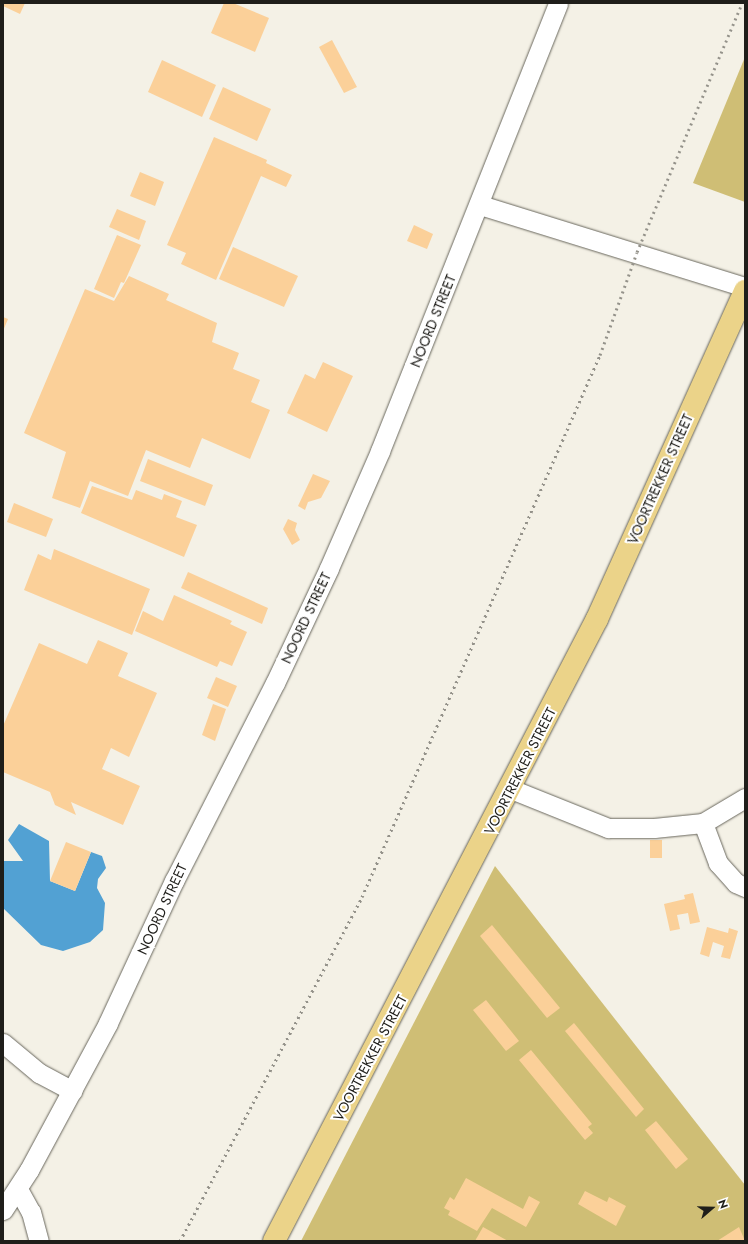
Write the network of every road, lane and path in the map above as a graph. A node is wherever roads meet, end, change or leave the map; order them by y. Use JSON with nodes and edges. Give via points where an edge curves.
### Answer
{"nodes":[{"id":1,"x":558,"y":3,"type":"edge"},
{"id":2,"x":480,"y":205,"type":"junction"},
{"id":3,"x":745,"y":287,"type":"edge"},
{"id":4,"x":745,"y":291,"type":"edge"},
{"id":5,"x":511,"y":789,"type":"junction"},
{"id":6,"x":745,"y":798,"type":"edge"},
{"id":7,"x":704,"y":823,"type":"junction"},
{"id":8,"x":745,"y":887,"type":"edge"},
{"id":9,"x":3,"y":1043,"type":"edge"},
{"id":10,"x":73,"y":1091,"type":"junction"},
{"id":11,"x":18,"y":1189,"type":"junction"},
{"id":12,"x":3,"y":1210,"type":"edge"},
{"id":13,"x":39,"y":1241,"type":"edge"},
{"id":14,"x":274,"y":1241,"type":"edge"}],
"edges":[{"from":1,"to":2,"type":"street","name":"NOORD STREET"},
{"from":2,"to":3,"type":"street"},
{"from":2,"to":10,"type":"street","name":"NOORD STREET","via":[[326,576]]},
{"from":4,"to":5,"type":"main road","name":"VOORTREKKER STREET","via":[[597,619]]},
{"from":5,"to":7,"type":"street","via":[[608,828],[654,828]]},
{"from":5,"to":14,"type":"main road","name":"VOORTREKKER STREET"},
{"from":6,"to":7,"type":"street"},
{"from":7,"to":8,"type":"street","via":[[718,862],[736,883]]},
{"from":9,"to":10,"type":"street","via":[[39,1073]]},
{"from":10,"to":11,"type":"street","name":"NOORD STREET"},
{"from":11,"to":12,"type":"street","name":"NOORD STREET"},
{"from":11,"to":13,"type":"street","via":[[35,1223]]}]}
